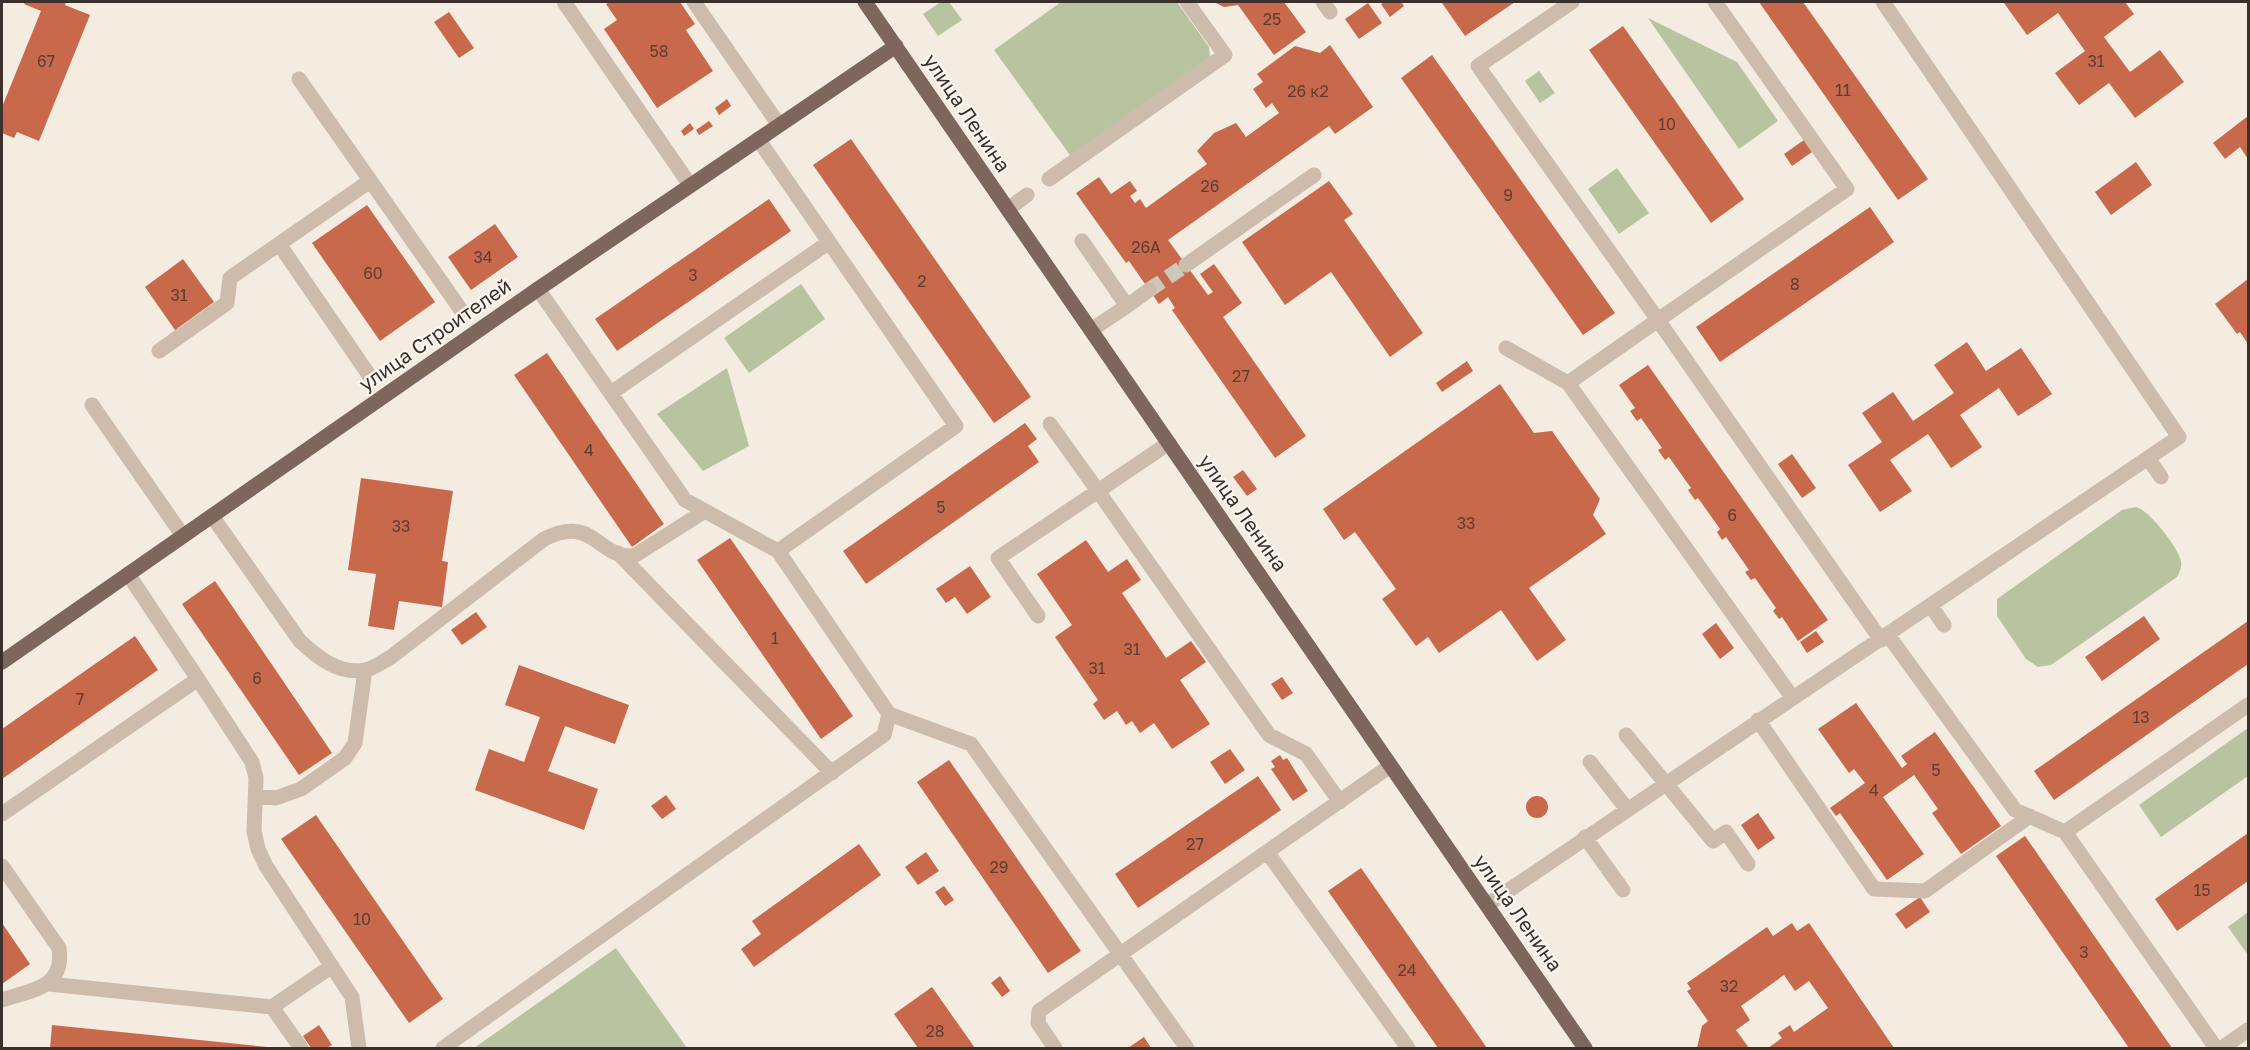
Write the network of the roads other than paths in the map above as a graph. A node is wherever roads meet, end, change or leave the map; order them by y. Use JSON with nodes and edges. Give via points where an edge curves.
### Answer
{"nodes":[{"id":1,"x":564,"y":2,"type":"edge"},
{"id":2,"x":694,"y":2,"type":"edge"},
{"id":3,"x":865,"y":2,"type":"edge"},
{"id":4,"x":1187,"y":2,"type":"edge"},
{"id":5,"x":1572,"y":2,"type":"edge"},
{"id":6,"x":1715,"y":2,"type":"edge"},
{"id":7,"x":1883,"y":2,"type":"edge"},
{"id":8,"x":896,"y":46,"type":"junction"},
{"id":9,"x":299,"y":79,"type":"dead end"},
{"id":10,"x":779,"y":125,"type":"junction"},
{"id":11,"x":758,"y":139,"type":"junction"},
{"id":12,"x":1314,"y":175,"type":"dead end"},
{"id":13,"x":1049,"y":179,"type":"dead end"},
{"id":14,"x":370,"y":181,"type":"junction"},
{"id":15,"x":690,"y":185,"type":"junction"},
{"id":16,"x":1027,"y":195,"type":"dead end"},
{"id":17,"x":1008,"y":209,"type":"junction"},
{"id":18,"x":1082,"y":241,"type":"dead end"},
{"id":19,"x":828,"y":243,"type":"junction"},
{"id":20,"x":279,"y":244,"type":"junction"},
{"id":21,"x":1186,"y":265,"type":"tunnel mouth"},
{"id":22,"x":538,"y":288,"type":"junction"},
{"id":23,"x":1149,"y":290,"type":"tunnel mouth"},
{"id":24,"x":1127,"y":306,"type":"junction"},
{"id":25,"x":461,"y":310,"type":"dead end"},
{"id":26,"x":1658,"y":320,"type":"junction"},
{"id":27,"x":1091,"y":330,"type":"junction"},
{"id":28,"x":1506,"y":348,"type":"dead end"},
{"id":29,"x":159,"y":351,"type":"dead end"},
{"id":30,"x":369,"y":375,"type":"dead end"},
{"id":31,"x":1568,"y":383,"type":"junction"},
{"id":32,"x":611,"y":393,"type":"junction"},
{"id":33,"x":92,"y":405,"type":"dead end"},
{"id":34,"x":1050,"y":424,"type":"dead end"},
{"id":35,"x":1169,"y":443,"type":"junction"},
{"id":36,"x":2148,"y":458,"type":"junction"},
{"id":37,"x":2161,"y":477,"type":"dead end"},
{"id":38,"x":1098,"y":491,"type":"junction"},
{"id":39,"x":705,"y":511,"type":"junction"},
{"id":40,"x":212,"y":516,"type":"junction"},
{"id":41,"x":183,"y":536,"type":"junction"},
{"id":42,"x":778,"y":551,"type":"junction"},
{"id":43,"x":618,"y":553,"type":"junction"},
{"id":44,"x":128,"y":574,"type":"junction"},
{"id":45,"x":1931,"y":606,"type":"junction"},
{"id":46,"x":1038,"y":616,"type":"dead end"},
{"id":47,"x":1944,"y":625,"type":"dead end"},
{"id":48,"x":1884,"y":637,"type":"junction"},
{"id":49,"x":2,"y":662,"type":"edge"},
{"id":50,"x":365,"y":670,"type":"junction"},
{"id":51,"x":198,"y":679,"type":"junction"},
{"id":52,"x":1792,"y":697,"type":"junction"},
{"id":53,"x":2248,"y":705,"type":"edge"},
{"id":54,"x":889,"y":714,"type":"junction"},
{"id":55,"x":1758,"y":720,"type":"junction"},
{"id":56,"x":1626,"y":735,"type":"dead end"},
{"id":57,"x":1590,"y":762,"type":"dead end"},
{"id":58,"x":1390,"y":766,"type":"junction"},
{"id":59,"x":832,"y":773,"type":"junction"},
{"id":60,"x":1666,"y":782,"type":"junction"},
{"id":61,"x":256,"y":796,"type":"junction"},
{"id":62,"x":1340,"y":802,"type":"junction"},
{"id":63,"x":1627,"y":809,"type":"junction"},
{"id":64,"x":2,"y":814,"type":"edge"},
{"id":65,"x":2030,"y":816,"type":"junction"},
{"id":66,"x":2065,"y":832,"type":"junction"},
{"id":67,"x":1585,"y":837,"type":"junction"},
{"id":68,"x":1267,"y":852,"type":"junction"},
{"id":69,"x":1748,"y":864,"type":"dead end"},
{"id":70,"x":2,"y":866,"type":"edge"},
{"id":71,"x":1623,"y":890,"type":"dead end"},
{"id":72,"x":1487,"y":905,"type":"junction"},
{"id":73,"x":1121,"y":954,"type":"junction"},
{"id":74,"x":332,"y":966,"type":"junction"},
{"id":75,"x":49,"y":984,"type":"junction"},
{"id":76,"x":2,"y":1000,"type":"edge"},
{"id":77,"x":272,"y":1007,"type":"junction"},
{"id":78,"x":2248,"y":1030,"type":"edge"},
{"id":79,"x":301,"y":1048,"type":"edge"},
{"id":80,"x":359,"y":1048,"type":"edge"},
{"id":81,"x":443,"y":1048,"type":"edge"},
{"id":82,"x":1055,"y":1048,"type":"edge"},
{"id":83,"x":1187,"y":1048,"type":"edge"},
{"id":84,"x":1408,"y":1048,"type":"edge"},
{"id":85,"x":1585,"y":1048,"type":"edge"},
{"id":86,"x":2216,"y":1048,"type":"edge"},
{"id":87,"x":2222,"y":1048,"type":"edge"}],
"edges":[{"from":1,"to":15,"type":"lane","via":[[660,131]]},
{"from":2,"to":10,"type":"lane","via":[[738,79]]},
{"from":3,"to":8,"type":"main road","name":"улица Ленина"},
{"from":4,"to":13,"type":"lane","via":[[1226,55]]},
{"from":5,"to":26,"type":"lane","via":[[1478,66]]},
{"from":6,"to":26,"type":"lane","via":[[1847,189]]},
{"from":7,"to":36,"type":"lane","via":[[2179,437]]},
{"from":8,"to":10,"type":"main road","name":"улица Строителей"},
{"from":8,"to":17,"type":"main road","name":"улица Ленина"},
{"from":9,"to":14,"type":"lane"},
{"from":10,"to":11,"type":"main road","name":"улица Строителей"},
{"from":11,"to":15,"type":"main road","name":"улица Строителей"},
{"from":11,"to":19,"type":"lane"},
{"from":12,"to":21,"type":"lane"},
{"from":14,"to":20,"type":"lane"},
{"from":14,"to":25,"type":"lane"},
{"from":15,"to":22,"type":"main road","name":"улица Строителей"},
{"from":16,"to":17,"type":"lane"},
{"from":17,"to":27,"type":"main road","name":"улица Ленина"},
{"from":18,"to":24,"type":"lane"},
{"from":19,"to":32,"type":"lane"},
{"from":19,"to":42,"type":"lane","via":[[956,426]]},
{"from":20,"to":29,"type":"lane","via":[[230,278],[227,303]]},
{"from":20,"to":30,"type":"lane"},
{"from":22,"to":32,"type":"lane"},
{"from":22,"to":40,"type":"main road","name":"улица Строителей"},
{"from":23,"to":24,"type":"lane"},
{"from":24,"to":27,"type":"lane"},
{"from":26,"to":31,"type":"lane"},
{"from":26,"to":48,"type":"lane"},
{"from":27,"to":35,"type":"main road","name":"улица Ленина"},
{"from":28,"to":31,"type":"lane"},
{"from":31,"to":52,"type":"lane"},
{"from":32,"to":39,"type":"lane","via":[[685,500]]},
{"from":33,"to":41,"type":"lane"},
{"from":34,"to":38,"type":"lane"},
{"from":35,"to":38,"type":"lane"},
{"from":35,"to":58,"type":"main road","name":"улица Ленина"},
{"from":36,"to":37,"type":"lane"},
{"from":36,"to":45,"type":"lane"},
{"from":38,"to":46,"type":"lane","via":[[998,558]]},
{"from":38,"to":62,"type":"lane","via":[[1269,735],[1306,754]]},
{"from":39,"to":42,"type":"lane"},
{"from":39,"to":43,"type":"lane","via":[[645,551],[634,556]]},
{"from":40,"to":41,"type":"main road","name":"улица Строителей"},
{"from":40,"to":50,"type":"lane","via":[[300,641],[316,657],[339,668]]},
{"from":41,"to":44,"type":"main road","name":"улица Строителей"},
{"from":42,"to":54,"type":"lane"},
{"from":43,"to":50,"type":"lane","via":[[582,532],[559,532],[544,539],[391,657]]},
{"from":43,"to":59,"type":"lane"},
{"from":44,"to":49,"type":"main road","name":"улица Строителей"},
{"from":44,"to":51,"type":"lane"},
{"from":45,"to":47,"type":"lane"},
{"from":45,"to":48,"type":"lane"},
{"from":48,"to":52,"type":"lane"},
{"from":48,"to":65,"type":"lane","via":[[2015,810]]},
{"from":50,"to":61,"type":"lane","via":[[355,743],[345,758],[301,789],[276,798]]},
{"from":51,"to":61,"type":"lane","via":[[252,762]]},
{"from":51,"to":64,"type":"lane"},
{"from":52,"to":55,"type":"lane"},
{"from":53,"to":66,"type":"lane"},
{"from":54,"to":59,"type":"lane","via":[[884,735]]},
{"from":54,"to":73,"type":"lane","via":[[971,744]]},
{"from":55,"to":60,"type":"lane"},
{"from":55,"to":65,"type":"lane","via":[[1874,889],[1925,891]]},
{"from":56,"to":60,"type":"lane"},
{"from":57,"to":63,"type":"lane"},
{"from":58,"to":62,"type":"lane"},
{"from":58,"to":72,"type":"main road","name":"улица Ленина"},
{"from":59,"to":81,"type":"lane"},
{"from":60,"to":63,"type":"lane"},
{"from":60,"to":69,"type":"lane","via":[[1713,841],[1726,832]]},
{"from":61,"to":74,"type":"lane","via":[[254,831],[258,849]]},
{"from":62,"to":68,"type":"lane"},
{"from":63,"to":67,"type":"lane"},
{"from":65,"to":66,"type":"lane"},
{"from":66,"to":86,"type":"lane"},
{"from":67,"to":71,"type":"lane"},
{"from":67,"to":72,"type":"lane"},
{"from":68,"to":73,"type":"lane"},
{"from":68,"to":84,"type":"lane"},
{"from":70,"to":75,"type":"lane","via":[[59,948],[61,964]]},
{"from":72,"to":85,"type":"main road","name":"улица Ленина"},
{"from":73,"to":82,"type":"lane","via":[[1039,1011],[1038,1023]]},
{"from":73,"to":83,"type":"lane"},
{"from":74,"to":77,"type":"lane"},
{"from":74,"to":80,"type":"lane","via":[[352,997]]},
{"from":75,"to":76,"type":"lane"},
{"from":75,"to":77,"type":"lane"},
{"from":77,"to":79,"type":"lane"},
{"from":78,"to":87,"type":"lane"}]}
